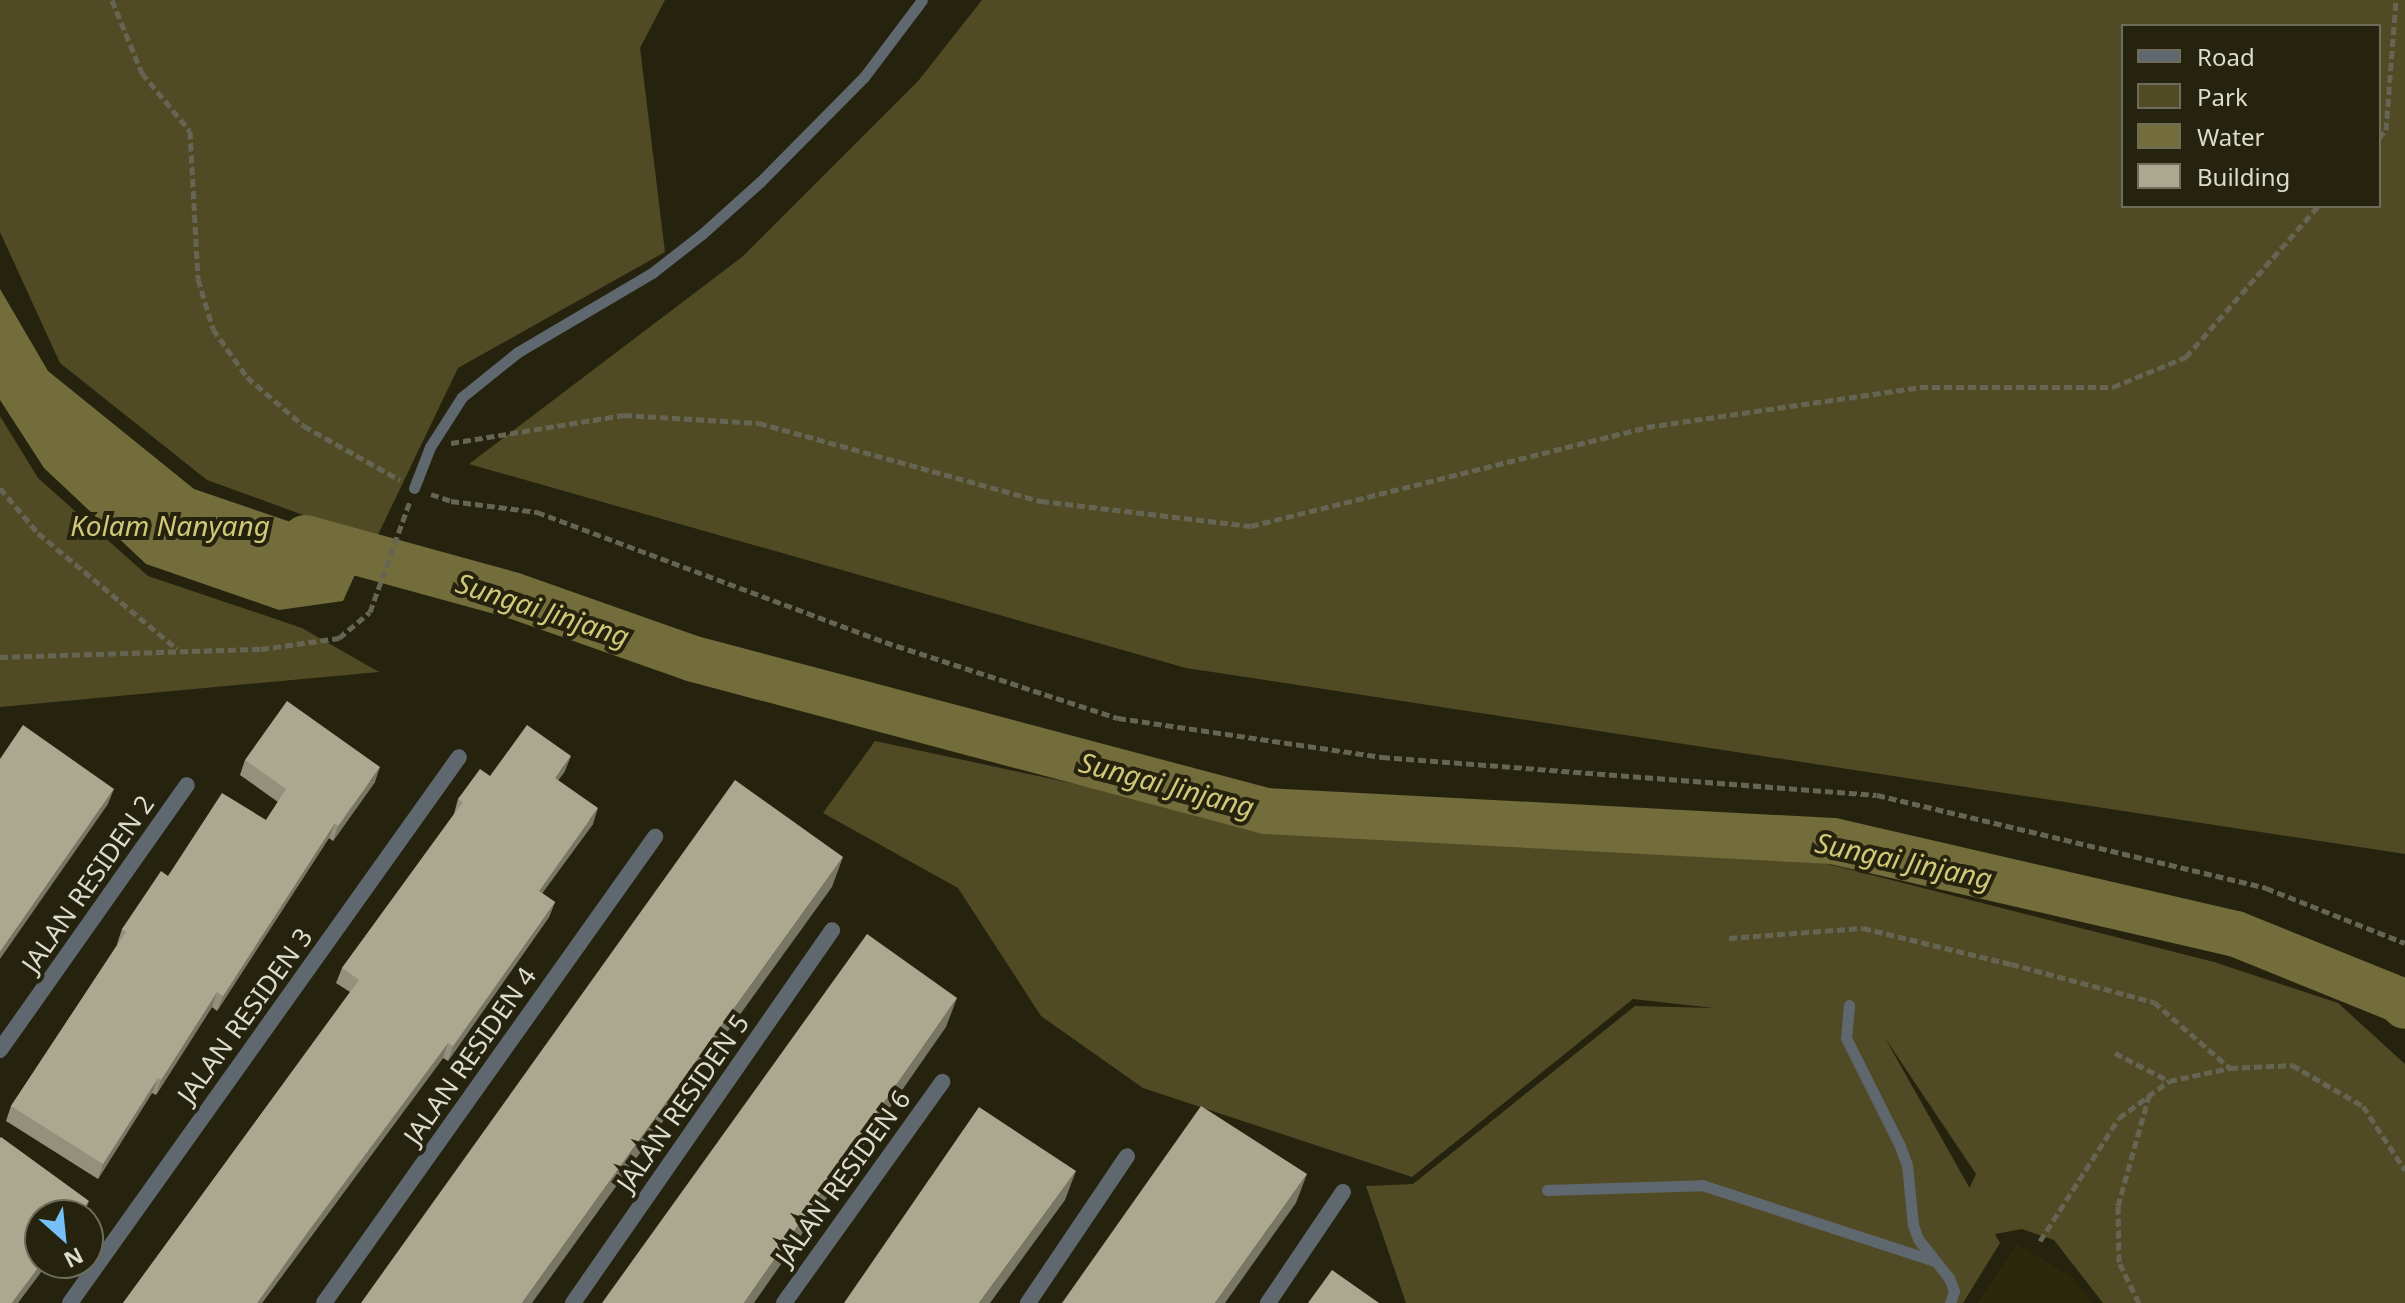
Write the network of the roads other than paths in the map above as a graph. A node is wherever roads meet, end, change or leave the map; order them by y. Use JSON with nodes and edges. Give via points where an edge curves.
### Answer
{"nodes":[{"id":1,"x":922,"y":0,"type":"edge"},
{"id":2,"x":414,"y":488,"type":"road end"},
{"id":3,"x":459,"y":757,"type":"dead end"},
{"id":4,"x":187,"y":785,"type":"dead end"},
{"id":5,"x":655,"y":837,"type":"dead end"},
{"id":6,"x":832,"y":930,"type":"dead end"},
{"id":7,"x":1849,"y":1005,"type":"dead end"},
{"id":8,"x":0,"y":1050,"type":"edge"},
{"id":9,"x":942,"y":1082,"type":"dead end"},
{"id":10,"x":1127,"y":1156,"type":"dead end"},
{"id":11,"x":1547,"y":1190,"type":"dead end"},
{"id":12,"x":1343,"y":1192,"type":"dead end"},
{"id":13,"x":1934,"y":1261,"type":"junction"},
{"id":14,"x":70,"y":1303,"type":"edge"},
{"id":15,"x":324,"y":1303,"type":"edge"},
{"id":16,"x":573,"y":1303,"type":"edge"},
{"id":17,"x":784,"y":1303,"type":"edge"},
{"id":18,"x":1028,"y":1303,"type":"edge"},
{"id":19,"x":1268,"y":1303,"type":"edge"},
{"id":20,"x":1950,"y":1303,"type":"edge"}],
"edges":[{"from":1,"to":2,"type":"lane","via":[[864,77],[760,182],[652,273],[518,352],[462,397],[430,447]]},
{"from":3,"to":14,"type":"street","name":"JALAN RESIDEN 3"},
{"from":4,"to":8,"type":"street","name":"JALAN RESIDEN 2"},
{"from":5,"to":15,"type":"street","name":"JALAN RESIDEN 4"},
{"from":6,"to":16,"type":"street","name":"JALAN RESIDEN 5"},
{"from":7,"to":13,"type":"lane","via":[[1846,1038],[1900,1146],[1913,1225]]},
{"from":9,"to":17,"type":"street","name":"JALAN RESIDEN 6"},
{"from":10,"to":18,"type":"street"},
{"from":11,"to":13,"type":"lane","via":[[1702,1185]]},
{"from":12,"to":19,"type":"street"},
{"from":13,"to":20,"type":"lane","via":[[1954,1291]]}]}
